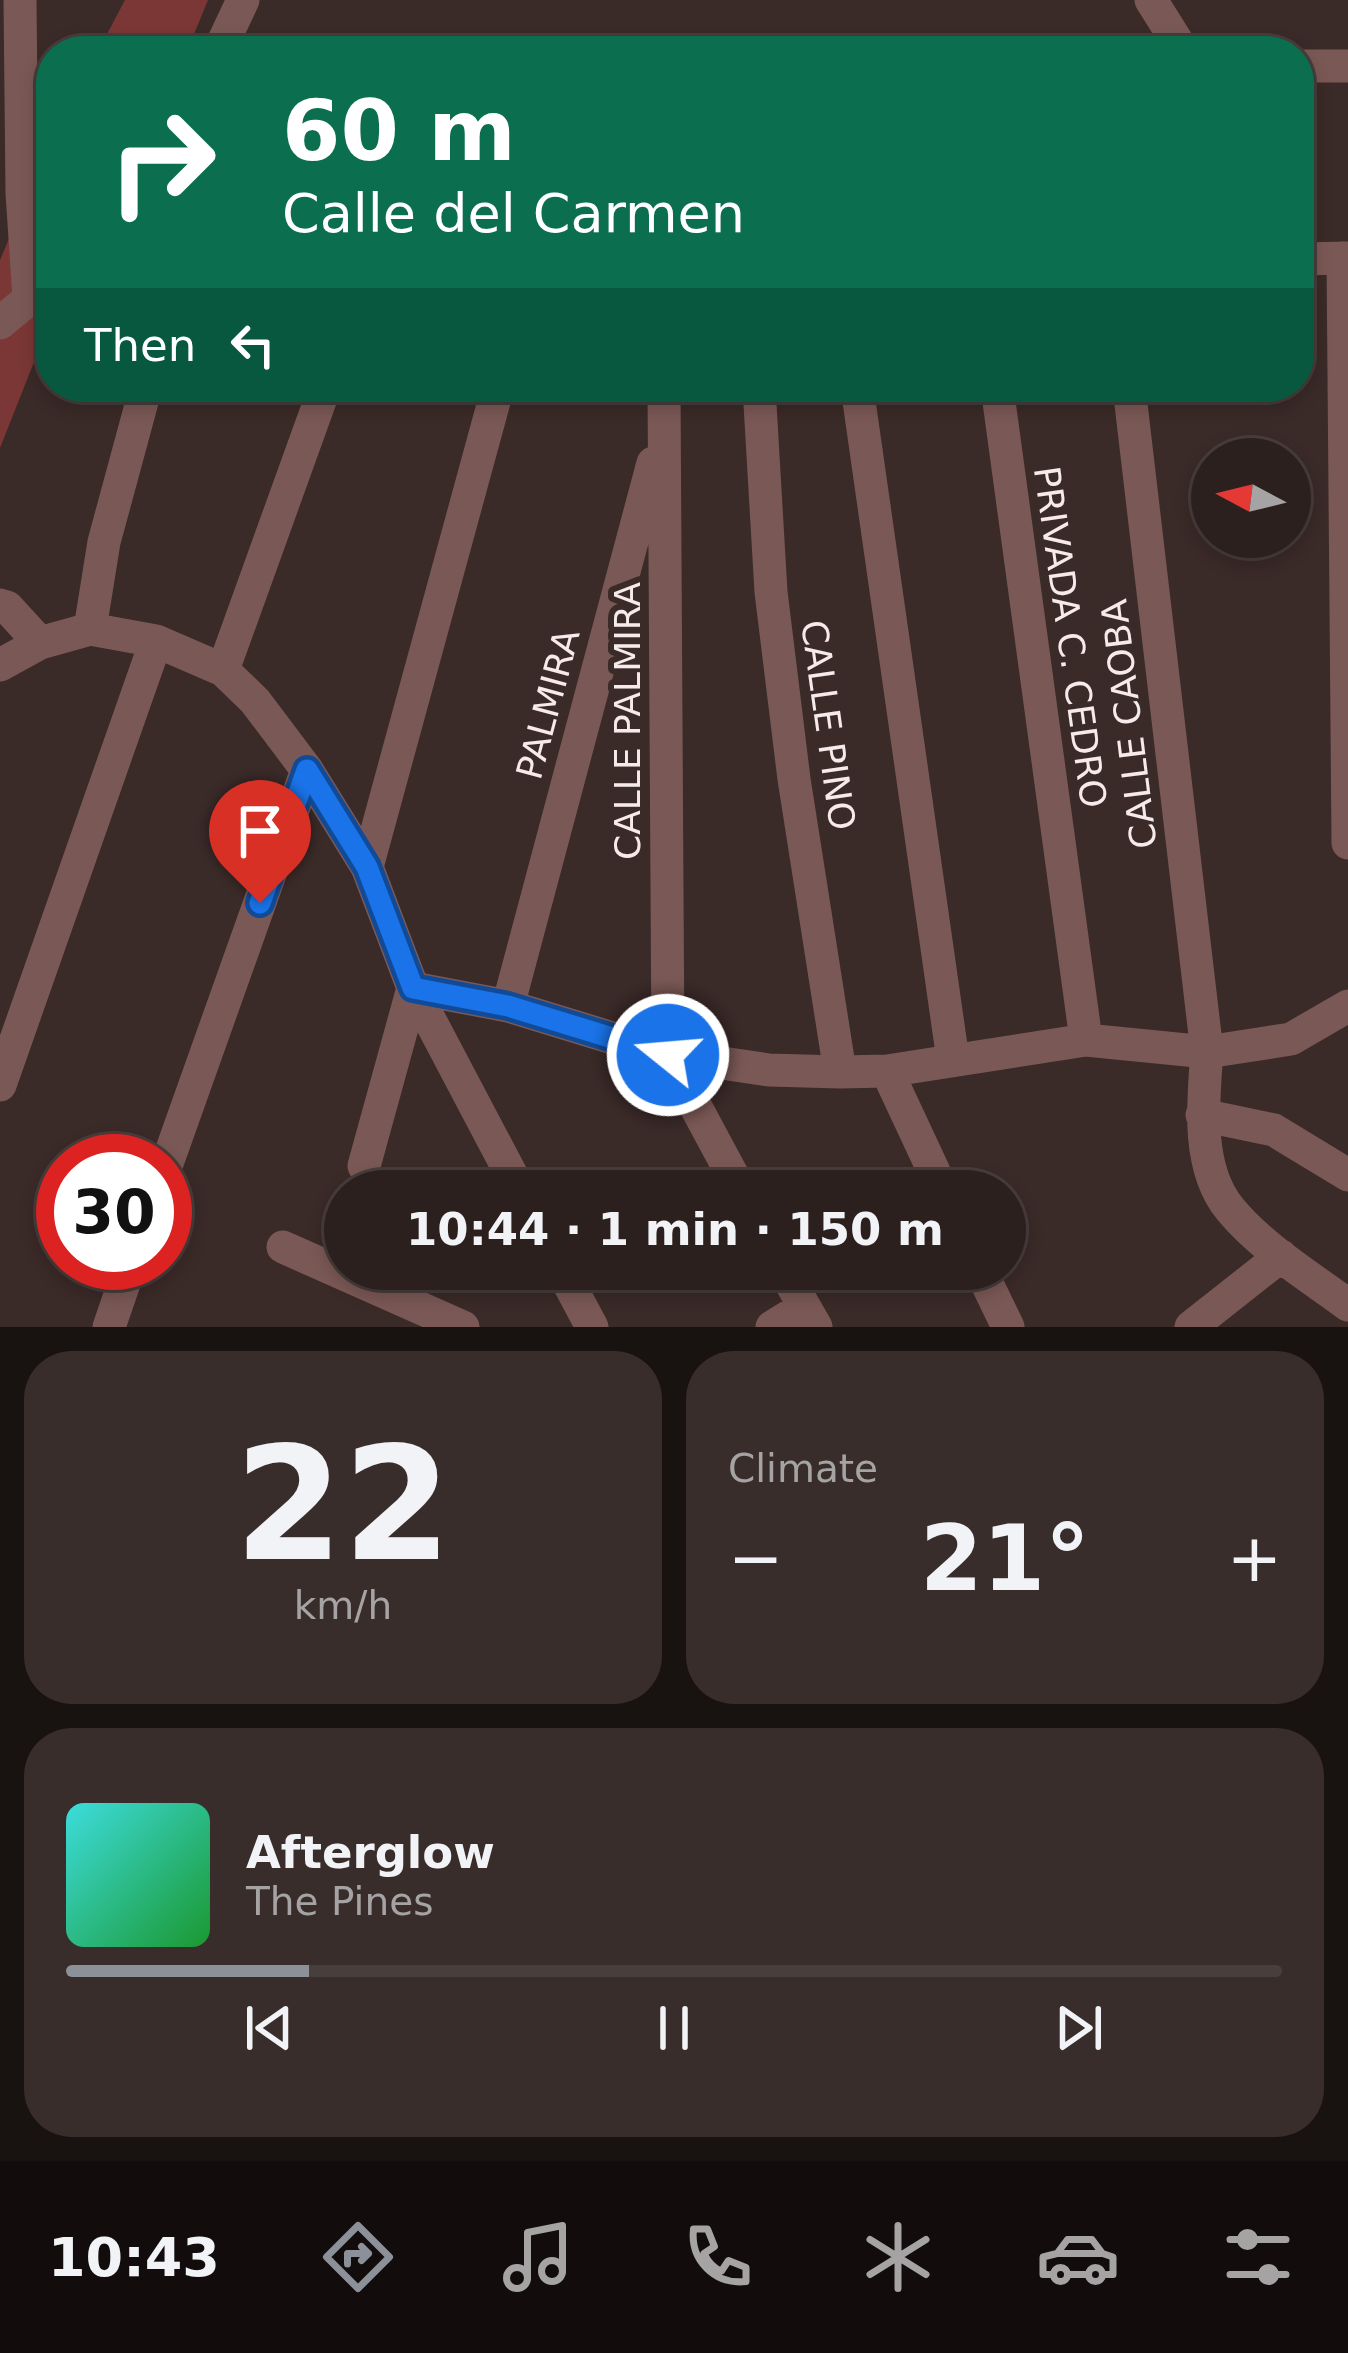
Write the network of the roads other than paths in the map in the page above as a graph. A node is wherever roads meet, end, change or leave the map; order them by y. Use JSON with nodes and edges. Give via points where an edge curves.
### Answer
{"nodes":[{"id":1,"x":20,"y":0,"type":"edge"},
{"id":2,"x":243,"y":0,"type":"edge"},
{"id":3,"x":1151,"y":0,"type":"edge"},
{"id":4,"x":226,"y":36,"type":"edge"},
{"id":5,"x":1174,"y":36,"type":"edge"},
{"id":6,"x":1314,"y":66,"type":"edge"},
{"id":7,"x":1348,"y":66,"type":"edge"},
{"id":8,"x":1346,"y":258,"type":"edge"},
{"id":9,"x":1314,"y":259,"type":"edge"},
{"id":10,"x":36,"y":273,"type":"edge"},
{"id":11,"x":36,"y":299,"type":"edge"},
{"id":12,"x":0,"y":323,"type":"edge"},
{"id":13,"x":142,"y":402,"type":"edge"},
{"id":14,"x":320,"y":402,"type":"edge"},
{"id":15,"x":494,"y":402,"type":"edge"},
{"id":16,"x":664,"y":402,"type":"edge"},
{"id":17,"x":760,"y":402,"type":"edge"},
{"id":18,"x":859,"y":402,"type":"edge"},
{"id":19,"x":999,"y":402,"type":"edge"},
{"id":20,"x":1131,"y":402,"type":"edge"},
{"id":21,"x":664,"y":422,"type":"junction"},
{"id":22,"x":0,"y":605,"type":"edge"},
{"id":23,"x":90,"y":629,"type":"junction"},
{"id":24,"x":156,"y":641,"type":"junction"},
{"id":25,"x":40,"y":643,"type":"junction"},
{"id":26,"x":0,"y":665,"type":"edge"},
{"id":27,"x":223,"y":670,"type":"junction"},
{"id":28,"x":307,"y":770,"type":"junction"},
{"id":29,"x":1348,"y":843,"type":"edge"},
{"id":30,"x":367,"y":867,"type":"junction"},
{"id":31,"x":413,"y":988,"type":"junction"},
{"id":32,"x":508,"y":1006,"type":"junction"},
{"id":33,"x":1348,"y":1006,"type":"edge"},
{"id":34,"x":1086,"y":1040,"type":"junction"},
{"id":35,"x":1207,"y":1052,"type":"junction"},
{"id":36,"x":668,"y":1055,"type":"junction"},
{"id":37,"x":953,"y":1060,"type":"junction"},
{"id":38,"x":887,"y":1071,"type":"junction"},
{"id":39,"x":840,"y":1072,"type":"junction"},
{"id":40,"x":0,"y":1084,"type":"edge"},
{"id":41,"x":1202,"y":1115,"type":"junction"},
{"id":42,"x":177,"y":1134,"type":"edge"},
{"id":43,"x":364,"y":1166,"type":"dead end"},
{"id":44,"x":509,"y":1170,"type":"edge"},
{"id":45,"x":730,"y":1170,"type":"edge"},
{"id":46,"x":934,"y":1170,"type":"edge"},
{"id":47,"x":1348,"y":1175,"type":"edge"},
{"id":48,"x":283,"y":1247,"type":"dead end"},
{"id":49,"x":1281,"y":1256,"type":"junction"},
{"id":50,"x":122,"y":1290,"type":"edge"},
{"id":51,"x":572,"y":1290,"type":"edge"},
{"id":52,"x":795,"y":1290,"type":"edge"},
{"id":53,"x":990,"y":1290,"type":"edge"},
{"id":54,"x":1348,"y":1305,"type":"edge"},
{"id":55,"x":810,"y":1317,"type":"edge"},
{"id":56,"x":109,"y":1327,"type":"edge"},
{"id":57,"x":463,"y":1327,"type":"edge"},
{"id":58,"x":592,"y":1327,"type":"edge"},
{"id":59,"x":772,"y":1327,"type":"edge"},
{"id":60,"x":1008,"y":1327,"type":"edge"},
{"id":61,"x":1192,"y":1327,"type":"edge"}],
"edges":[{"from":1,"to":10,"type":"street","via":[[22,193]]},
{"from":2,"to":4,"type":"street"},
{"from":3,"to":5,"type":"street"},
{"from":6,"to":7,"type":"street"},
{"from":8,"to":9,"type":"street"},
{"from":8,"to":29,"type":"street"},
{"from":11,"to":12,"type":"street"},
{"from":13,"to":23,"type":"street"},
{"from":14,"to":27,"type":"street"},
{"from":15,"to":30,"type":"street"},
{"from":16,"to":21,"type":"street","name":"CALLE PALMIRA"},
{"from":17,"to":39,"type":"street","name":"CALLE PINO","via":[[771,592]]},
{"from":18,"to":37,"type":"street"},
{"from":19,"to":34,"type":"street","name":"PRIVADA C. CEDRO"},
{"from":20,"to":35,"type":"street","name":"CALLE CAOBA"},
{"from":21,"to":32,"type":"street","name":"PALMIRA"},
{"from":21,"to":36,"type":"street","name":"CALLE PALMIRA"},
{"from":22,"to":25,"type":"street"},
{"from":23,"to":24,"type":"street"},
{"from":23,"to":25,"type":"street"},
{"from":24,"to":27,"type":"street"},
{"from":24,"to":40,"type":"street"},
{"from":25,"to":26,"type":"street"},
{"from":27,"to":28,"type":"street"},
{"from":28,"to":30,"type":"street"},
{"from":28,"to":42,"type":"street"},
{"from":30,"to":31,"type":"street"},
{"from":31,"to":32,"type":"street"},
{"from":31,"to":43,"type":"street"},
{"from":31,"to":44,"type":"street"},
{"from":32,"to":36,"type":"street"},
{"from":33,"to":35,"type":"street","via":[[1291,1039]]},
{"from":34,"to":35,"type":"street"},
{"from":34,"to":37,"type":"street"},
{"from":35,"to":41,"type":"street","name":"CALLE CAOBA"},
{"from":36,"to":39,"type":"street"},
{"from":36,"to":45,"type":"street"},
{"from":37,"to":38,"type":"street"},
{"from":38,"to":39,"type":"street"},
{"from":38,"to":46,"type":"street"},
{"from":41,"to":47,"type":"street","via":[[1274,1130]]},
{"from":41,"to":49,"type":"street","name":"CALLE CAOBA","via":[[1227,1207]]},
{"from":48,"to":57,"type":"street"},
{"from":49,"to":54,"type":"street","name":"CALLE CAOBA"},
{"from":49,"to":61,"type":"street"},
{"from":50,"to":56,"type":"street"},
{"from":51,"to":58,"type":"street"},
{"from":52,"to":55,"type":"street"},
{"from":53,"to":60,"type":"street"},
{"from":55,"to":59,"type":"street"}]}
